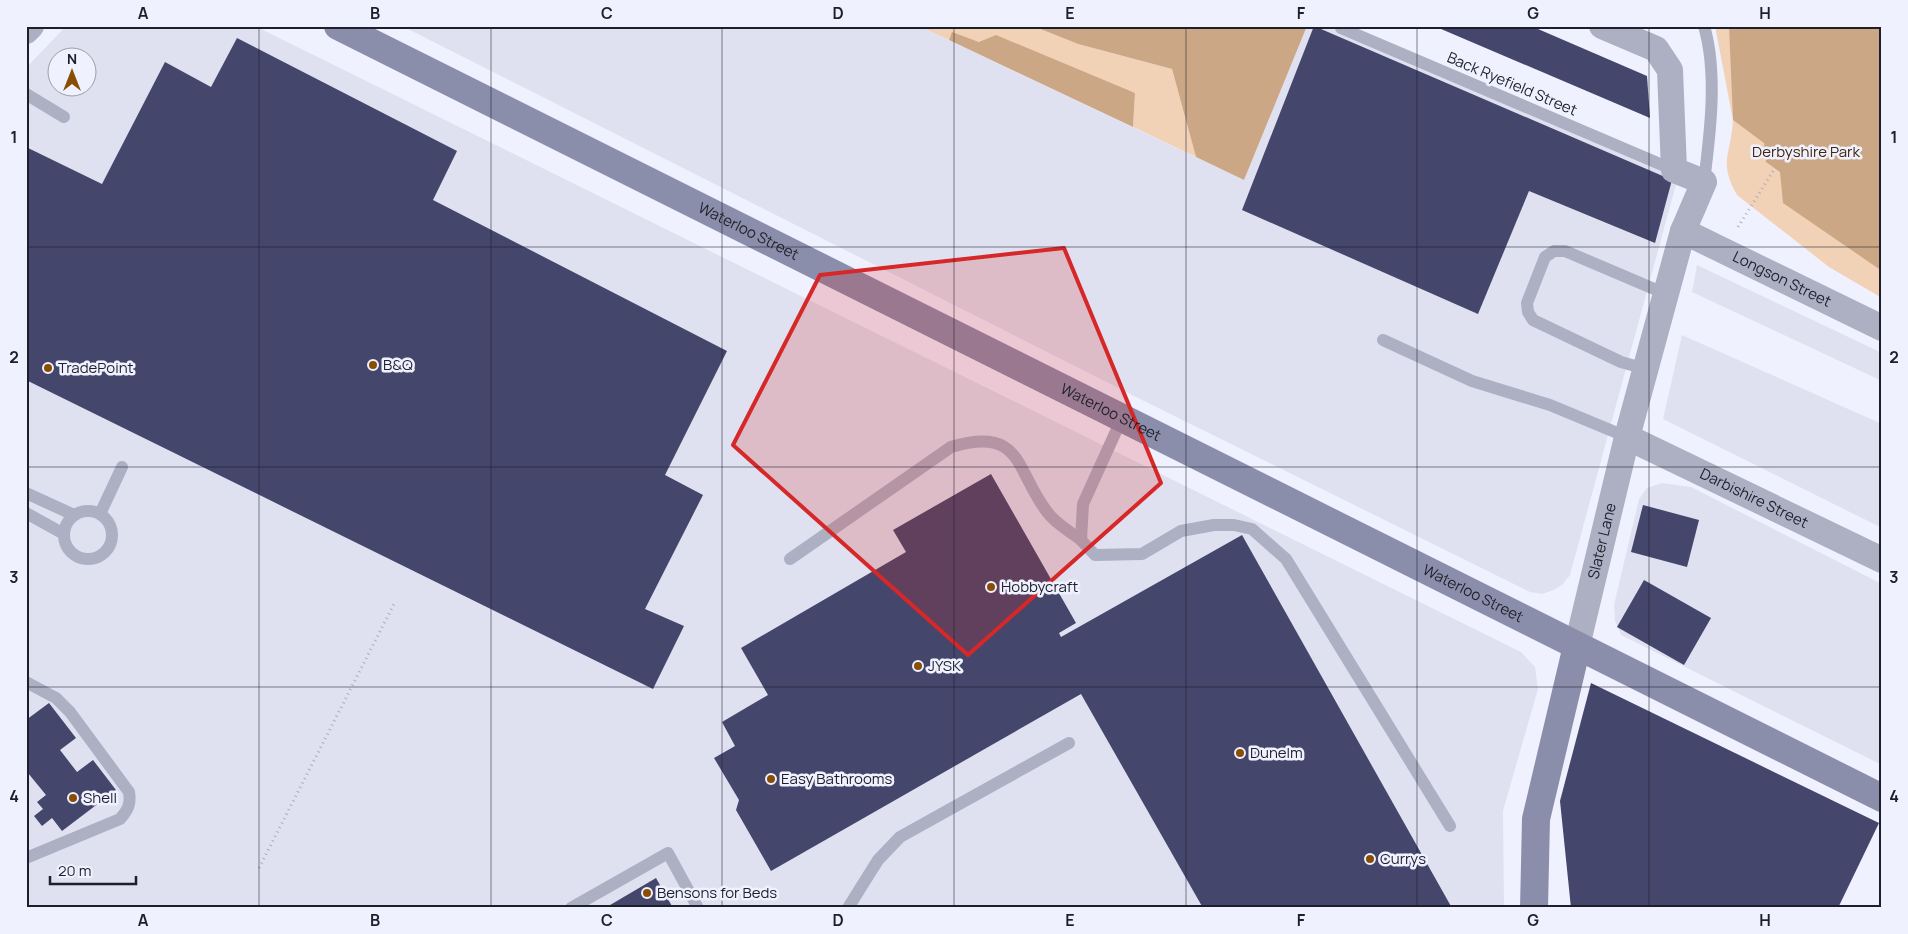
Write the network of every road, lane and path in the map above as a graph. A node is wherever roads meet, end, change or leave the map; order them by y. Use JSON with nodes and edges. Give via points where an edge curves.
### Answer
{"nodes":[{"id":1,"x":31,"y":26,"type":"edge"},
{"id":2,"x":338,"y":26,"type":"edge"},
{"id":3,"x":1343,"y":26,"type":"edge"},
{"id":4,"x":1602,"y":26,"type":"edge"},
{"id":5,"x":1704,"y":26,"type":"edge"},
{"id":6,"x":26,"y":32,"type":"edge"},
{"id":7,"x":26,"y":94,"type":"edge"},
{"id":8,"x":64,"y":117,"type":"dead end"},
{"id":9,"x":1775,"y":168,"type":"dead end"},
{"id":10,"x":1674,"y":170,"type":"junction"},
{"id":11,"x":1704,"y":182,"type":"junction"},
{"id":12,"x":1683,"y":231,"type":"junction"},
{"id":13,"x":1724,"y":250,"type":"junction"},
{"id":14,"x":1666,"y":294,"type":"junction"},
{"id":15,"x":1882,"y":328,"type":"edge"},
{"id":16,"x":1383,"y":340,"type":"dead end"},
{"id":17,"x":1646,"y":369,"type":"junction"},
{"id":18,"x":1122,"y":418,"type":"junction"},
{"id":19,"x":1627,"y":437,"type":"junction"},
{"id":20,"x":122,"y":467,"type":"dead end"},
{"id":21,"x":26,"y":493,"type":"edge"},
{"id":22,"x":26,"y":513,"type":"edge"},
{"id":23,"x":100,"y":514,"type":"junction"},
{"id":24,"x":74,"y":515,"type":"junction"},
{"id":25,"x":64,"y":534,"type":"junction"},
{"id":26,"x":1081,"y":540,"type":"junction"},
{"id":27,"x":790,"y":559,"type":"dead end"},
{"id":28,"x":1882,"y":560,"type":"edge"},
{"id":29,"x":394,"y":604,"type":"dead end"},
{"id":30,"x":1577,"y":646,"type":"junction"},
{"id":31,"x":26,"y":682,"type":"edge"},
{"id":32,"x":1069,"y":743,"type":"dead end"},
{"id":33,"x":1882,"y":798,"type":"edge"},
{"id":34,"x":1450,"y":826,"type":"dead end"},
{"id":35,"x":27,"y":853,"type":"edge"},
{"id":36,"x":259,"y":868,"type":"dead end"},
{"id":37,"x":571,"y":908,"type":"edge"},
{"id":38,"x":698,"y":908,"type":"edge"},
{"id":39,"x":848,"y":908,"type":"edge"},
{"id":40,"x":1534,"y":908,"type":"edge"}],
"edges":[{"from":1,"to":6,"type":"street"},
{"from":2,"to":18,"type":"street","name":"Waterloo Street"},
{"from":3,"to":10,"type":"lane","name":"Back Ryefield Street","via":[[1341,28]]},
{"from":4,"to":10,"type":"street","via":[[1656,49],[1670,70]]},
{"from":5,"to":11,"type":"lane","via":[[1711,83]]},
{"from":7,"to":8,"type":"lane"},
{"from":9,"to":13,"type":"path"},
{"from":10,"to":11,"type":"street"},
{"from":11,"to":12,"type":"street","name":"Slater Lane"},
{"from":12,"to":13,"type":"street","name":"Longson Street"},
{"from":12,"to":14,"type":"street","name":"Slater Lane"},
{"from":13,"to":15,"type":"street","name":"Longson Street"},
{"from":14,"to":17,"type":"street","name":"Slater Lane"},
{"from":14,"to":17,"type":"lane","via":[[1565,250],[1554,251],[1544,257],[1527,303],[1533,320],[1622,362]]},
{"from":16,"to":19,"type":"lane","via":[[1472,381],[1574,414]]},
{"from":17,"to":19,"type":"street","name":"Slater Lane"},
{"from":18,"to":26,"type":"lane","via":[[1082,504]]},
{"from":18,"to":30,"type":"street","name":"Waterloo Street"},
{"from":19,"to":28,"type":"street","name":"Darbishire Street"},
{"from":19,"to":30,"type":"street","name":"Slater Lane"},
{"from":20,"to":23,"type":"lane"},
{"from":21,"to":24,"type":"lane"},
{"from":22,"to":25,"type":"lane"},
{"from":23,"to":24,"type":"lane","via":[[86,511]]},
{"from":23,"to":25,"type":"lane","via":[[110,525],[112,540],[98,557],[76,556],[66,543]]},
{"from":24,"to":25,"type":"lane","via":[[68,521]]},
{"from":26,"to":27,"type":"lane","via":[[1048,514],[1016,455],[1000,445],[976,440],[951,447]]},
{"from":26,"to":34,"type":"lane","via":[[1095,555],[1142,554],[1181,531],[1214,525],[1252,529],[1286,559]]},
{"from":29,"to":36,"type":"path"},
{"from":30,"to":33,"type":"street","name":"Waterloo Street"},
{"from":30,"to":40,"type":"street","name":"Slater Lane","via":[[1536,819]]},
{"from":31,"to":35,"type":"lane","via":[[56,698],[70,712],[129,792],[130,801],[120,819]]},
{"from":32,"to":39,"type":"lane","via":[[900,837],[878,860]]},
{"from":37,"to":38,"type":"lane","via":[[668,853]]}]}
